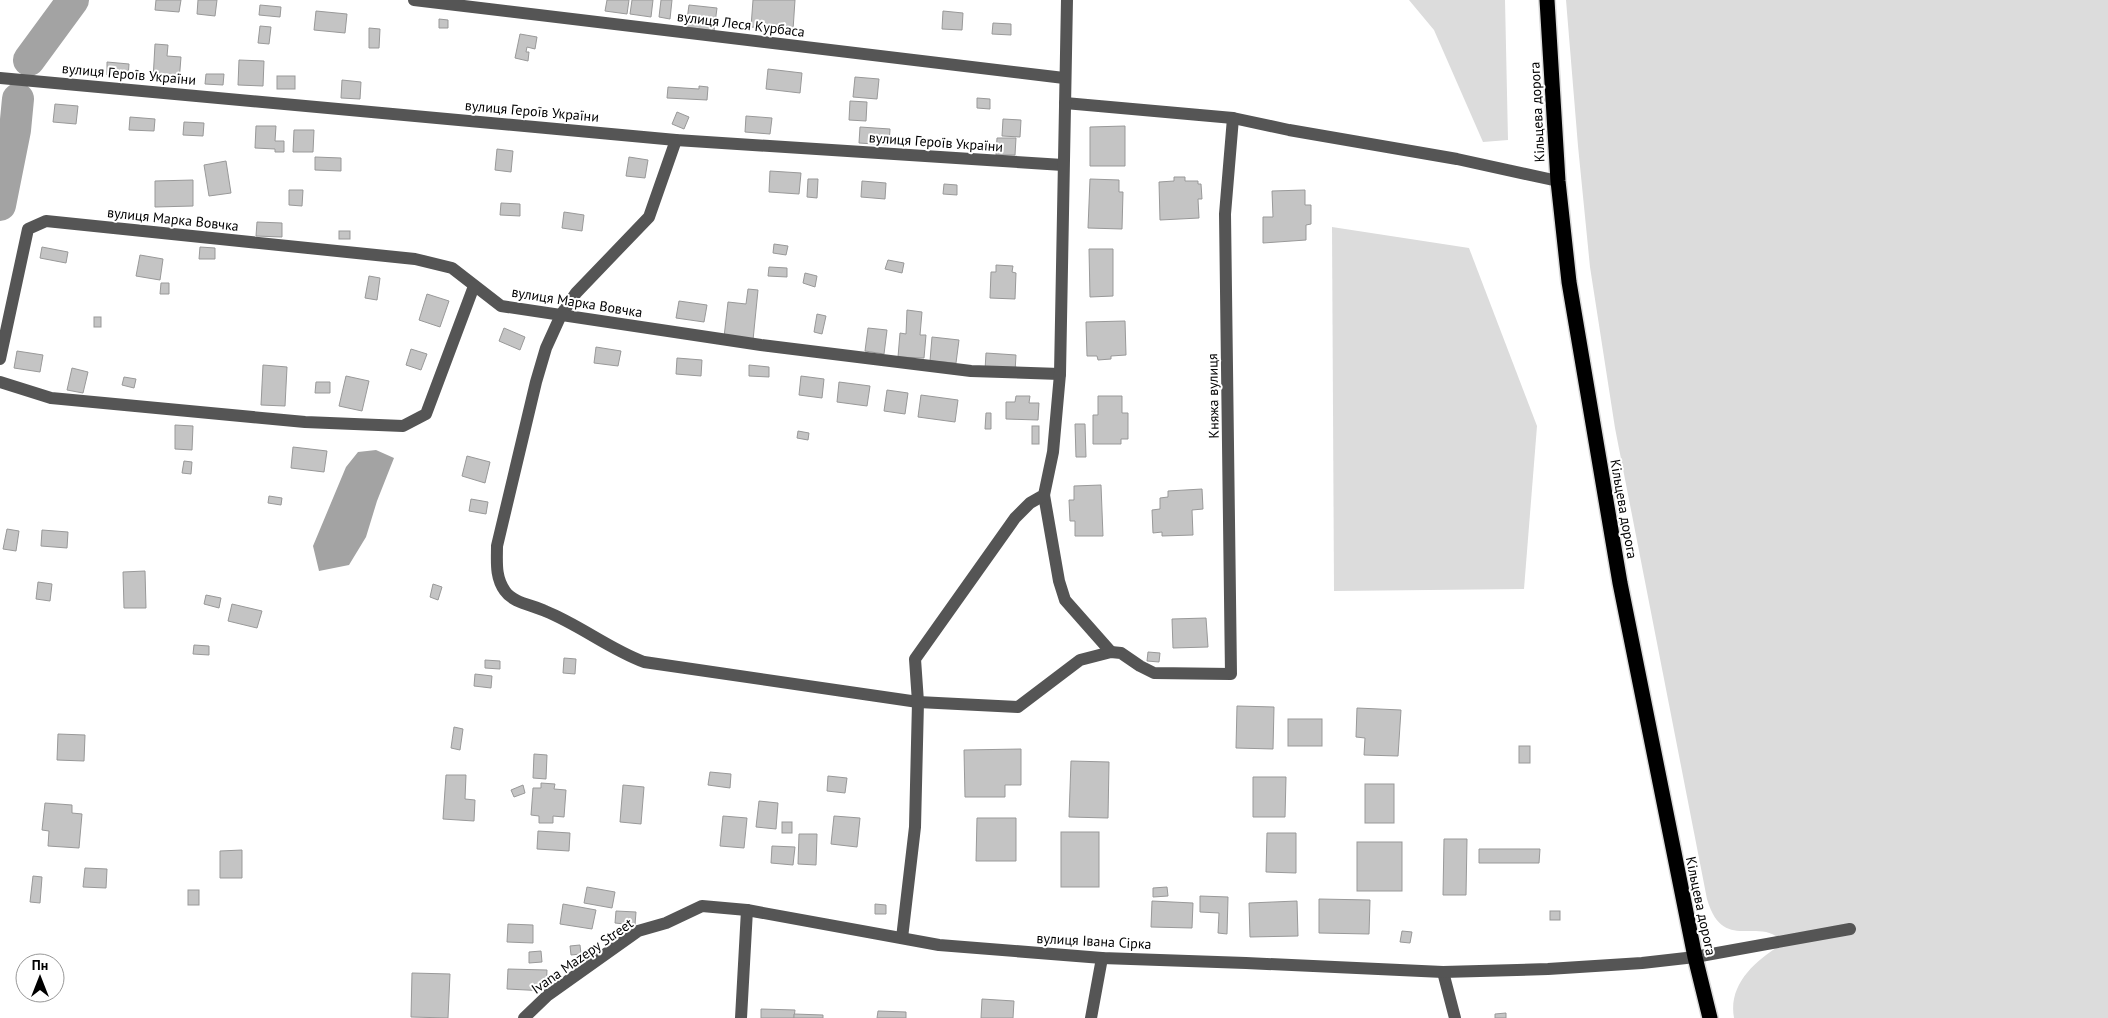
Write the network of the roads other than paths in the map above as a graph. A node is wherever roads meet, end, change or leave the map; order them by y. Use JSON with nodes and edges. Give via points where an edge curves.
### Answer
{"nodes":[{"id":1,"x":414,"y":0,"type":"edge"},
{"id":2,"x":1067,"y":0,"type":"edge"},
{"id":3,"x":1547,"y":0,"type":"edge"},
{"id":4,"x":0,"y":78,"type":"edge"},
{"id":5,"x":1064,"y":78,"type":"junction"},
{"id":6,"x":1065,"y":103,"type":"junction"},
{"id":7,"x":1233,"y":118,"type":"junction"},
{"id":8,"x":676,"y":140,"type":"junction"},
{"id":9,"x":1063,"y":165,"type":"junction"},
{"id":10,"x":1558,"y":181,"type":"junction"},
{"id":11,"x":474,"y":286,"type":"junction"},
{"id":12,"x":561,"y":315,"type":"junction"},
{"id":13,"x":0,"y":359,"type":"edge"},
{"id":14,"x":1060,"y":374,"type":"junction"},
{"id":15,"x":0,"y":382,"type":"edge"},
{"id":16,"x":1044,"y":495,"type":"junction"},
{"id":17,"x":1111,"y":652,"type":"junction"},
{"id":18,"x":918,"y":702,"type":"junction"},
{"id":19,"x":747,"y":910,"type":"junction"},
{"id":20,"x":1850,"y":930,"type":"dead end"},
{"id":21,"x":902,"y":938,"type":"junction"},
{"id":22,"x":1695,"y":957,"type":"junction"},
{"id":23,"x":1102,"y":958,"type":"junction"},
{"id":24,"x":1443,"y":972,"type":"junction"},
{"id":25,"x":524,"y":1018,"type":"edge"},
{"id":26,"x":741,"y":1018,"type":"edge"},
{"id":27,"x":1091,"y":1018,"type":"edge"},
{"id":28,"x":1455,"y":1018,"type":"edge"},
{"id":29,"x":1710,"y":1018,"type":"edge"}],
"edges":[{"from":1,"to":5,"type":"street","name":"вулиця Леся Курбаса"},
{"from":2,"to":5,"type":"street"},
{"from":3,"to":10,"type":"highway","name":"Кільцева дорога"},
{"from":4,"to":8,"type":"street","name":"вулиця Героїв України"},
{"from":5,"to":6,"type":"street"},
{"from":6,"to":7,"type":"street"},
{"from":6,"to":9,"type":"street"},
{"from":7,"to":10,"type":"street"},
{"from":7,"to":17,"type":"street","name":"Княжа вулиця","via":[[1225,214],[1231,674],[1154,673],[1120,653]]},
{"from":8,"to":9,"type":"street","name":"вулиця Героїв України"},
{"from":8,"to":12,"type":"street","via":[[649,217],[576,293]]},
{"from":9,"to":14,"type":"street"},
{"from":10,"to":22,"type":"highway","name":"Кільцева дорога","via":[[1569,282],[1620,583]]},
{"from":11,"to":12,"type":"street","name":"вулиця Марка Вовчка","via":[[501,306]]},
{"from":11,"to":13,"type":"street","name":"вулиця Марка Вовчка","via":[[452,268],[414,259],[46,221],[28,229]]},
{"from":11,"to":15,"type":"street","via":[[426,414],[403,426],[305,422],[51,398]]},
{"from":12,"to":14,"type":"street","name":"вулиця Марка Вовчка","via":[[761,345],[971,371]]},
{"from":12,"to":18,"type":"street","via":[[546,348],[536,382],[497,546],[496,573],[505,592],[644,662]]},
{"from":14,"to":16,"type":"street","via":[[1053,452]]},
{"from":16,"to":17,"type":"street","via":[[1065,600]]},
{"from":16,"to":18,"type":"street","via":[[1015,518],[915,659]]},
{"from":17,"to":18,"type":"street","via":[[1080,660],[1018,707]]},
{"from":18,"to":21,"type":"street","via":[[915,827]]},
{"from":19,"to":21,"type":"street","name":"вулиця Івана Сірка"},
{"from":19,"to":25,"type":"street","name":"Ivana Mazepy Street","via":[[702,906],[638,931],[548,995]]},
{"from":19,"to":26,"type":"street"},
{"from":20,"to":22,"type":"street","name":"вулиця Івана Сірка"},
{"from":21,"to":23,"type":"street","name":"вулиця Івана Сірка","via":[[939,945]]},
{"from":22,"to":24,"type":"street","name":"вулиця Івана Сірка","via":[[1548,969]]},
{"from":22,"to":29,"type":"highway","name":"Кільцева дорога"},
{"from":23,"to":24,"type":"street","name":"вулиця Івана Сірка"},
{"from":23,"to":27,"type":"street"},
{"from":24,"to":28,"type":"street"}]}
